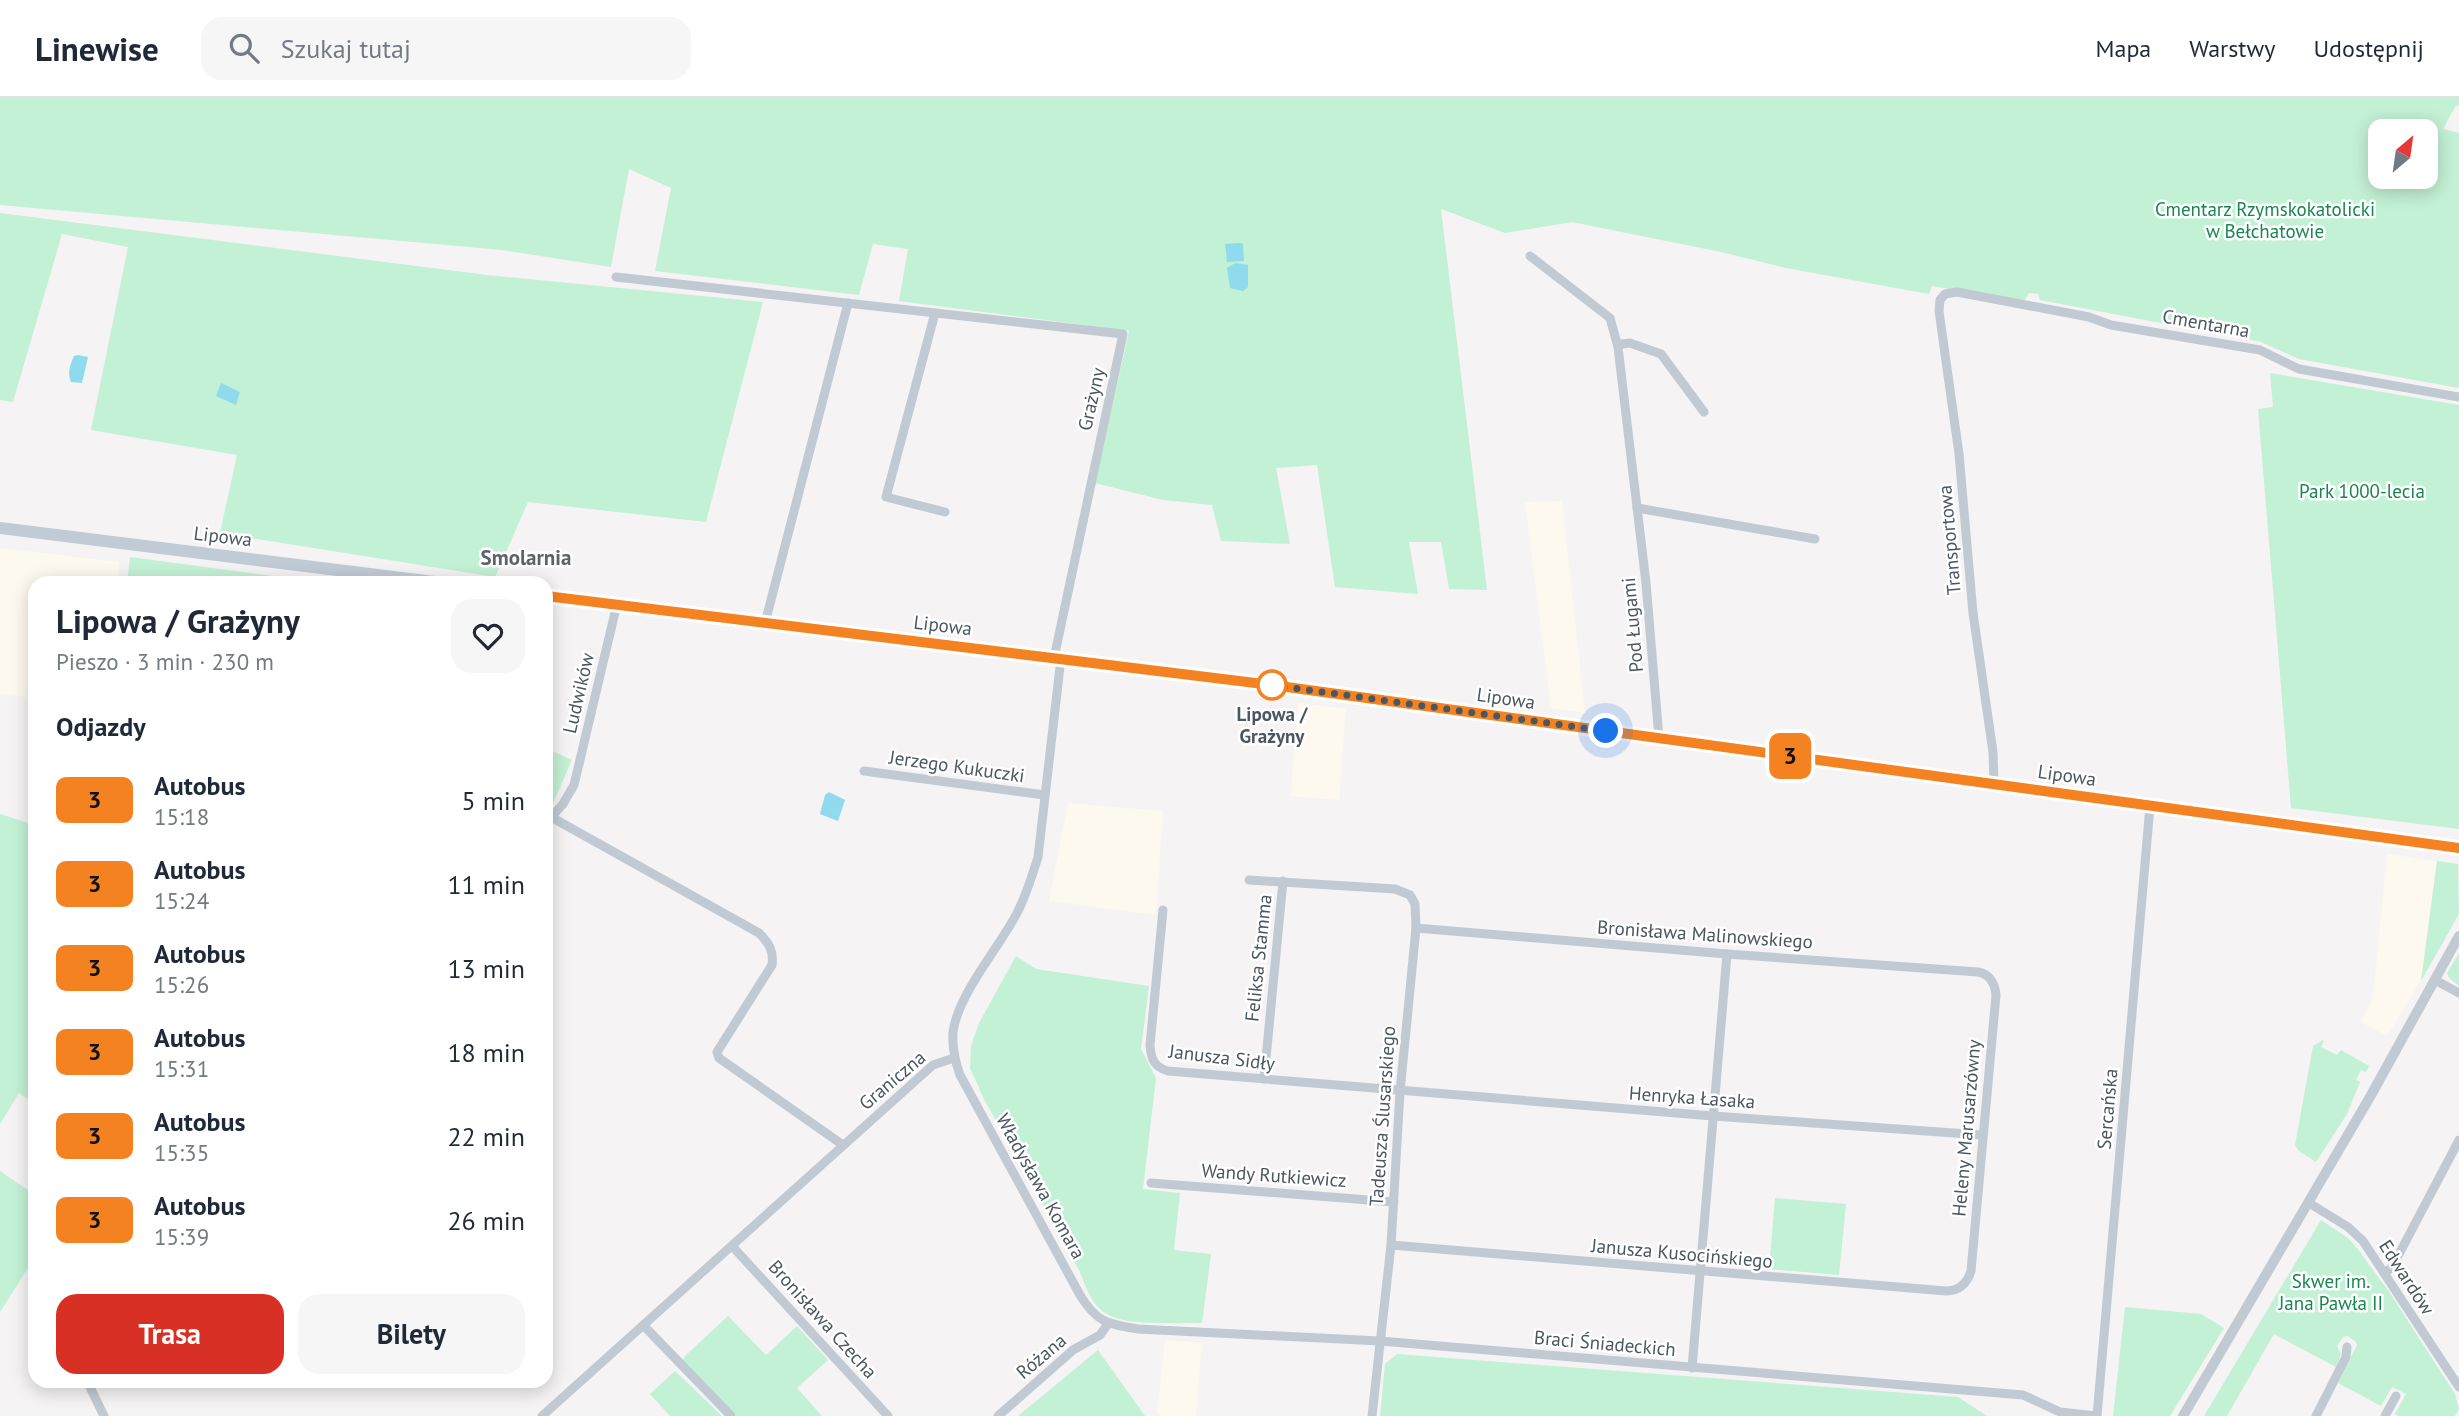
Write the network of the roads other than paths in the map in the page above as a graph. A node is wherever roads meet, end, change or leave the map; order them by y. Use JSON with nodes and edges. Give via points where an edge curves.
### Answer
{"nodes":[{"id":1,"x":1530,"y":256,"type":"dead end"},
{"id":2,"x":615,"y":277,"type":"dead end"},
{"id":3,"x":1945,"y":294,"type":"joint"},
{"id":4,"x":848,"y":303,"type":"junction"},
{"id":5,"x":935,"y":313,"type":"junction"},
{"id":6,"x":1618,"y":347,"type":"junction"},
{"id":7,"x":2459,"y":397,"type":"edge"},
{"id":8,"x":1704,"y":412,"type":"dead end"},
{"id":9,"x":1637,"y":508,"type":"junction"},
{"id":10,"x":945,"y":512,"type":"dead end"},
{"id":11,"x":0,"y":528,"type":"edge"},
{"id":12,"x":1815,"y":539,"type":"dead end"},
{"id":13,"x":386,"y":576,"type":"edge"},
{"id":14,"x":553,"y":597,"type":"edge"},
{"id":15,"x":617,"y":604,"type":"junction"},
{"id":16,"x":765,"y":622,"type":"junction"},
{"id":17,"x":1058,"y":658,"type":"junction"},
{"id":18,"x":1659,"y":738,"type":"junction"},
{"id":19,"x":864,"y":771,"type":"dead end"},
{"id":20,"x":1994,"y":785,"type":"junction"},
{"id":21,"x":1045,"y":795,"type":"junction"},
{"id":22,"x":2150,"y":806,"type":"junction"},
{"id":23,"x":553,"y":814,"type":"edge"},
{"id":24,"x":553,"y":822,"type":"edge"},
{"id":25,"x":2459,"y":848,"type":"edge"},
{"id":26,"x":1249,"y":880,"type":"dead end"},
{"id":27,"x":1283,"y":881,"type":"junction"},
{"id":28,"x":1410,"y":895,"type":"joint"},
{"id":29,"x":1163,"y":910,"type":"dead end"},
{"id":30,"x":1416,"y":928,"type":"junction"},
{"id":31,"x":2459,"y":936,"type":"edge"},
{"id":32,"x":1727,"y":954,"type":"junction"},
{"id":33,"x":1990,"y":979,"type":"joint"},
{"id":34,"x":2435,"y":980,"type":"junction"},
{"id":35,"x":2459,"y":993,"type":"edge"},
{"id":36,"x":954,"y":1058,"type":"junction"},
{"id":37,"x":1264,"y":1079,"type":"junction"},
{"id":38,"x":1400,"y":1092,"type":"junction"},
{"id":39,"x":1713,"y":1116,"type":"junction"},
{"id":40,"x":1982,"y":1135,"type":"junction"},
{"id":41,"x":2459,"y":1140,"type":"edge"},
{"id":42,"x":843,"y":1145,"type":"junction"},
{"id":43,"x":1151,"y":1183,"type":"dead end"},
{"id":44,"x":1394,"y":1202,"type":"junction"},
{"id":45,"x":2309,"y":1203,"type":"junction"},
{"id":46,"x":1391,"y":1245,"type":"junction"},
{"id":47,"x":732,"y":1246,"type":"junction"},
{"id":48,"x":1702,"y":1273,"type":"junction"},
{"id":49,"x":2384,"y":1273,"type":"junction"},
{"id":50,"x":1967,"y":1282,"type":"joint"},
{"id":51,"x":1108,"y":1324,"type":"junction"},
{"id":52,"x":644,"y":1326,"type":"junction"},
{"id":53,"x":1380,"y":1341,"type":"junction"},
{"id":54,"x":2347,"y":1347,"type":"dead end"},
{"id":55,"x":1692,"y":1368,"type":"junction"},
{"id":56,"x":2459,"y":1387,"type":"edge"},
{"id":57,"x":90,"y":1388,"type":"edge"},
{"id":58,"x":2396,"y":1396,"type":"dead end"},
{"id":59,"x":104,"y":1416,"type":"edge"},
{"id":60,"x":542,"y":1416,"type":"edge"},
{"id":61,"x":732,"y":1416,"type":"edge"},
{"id":62,"x":888,"y":1416,"type":"edge"},
{"id":63,"x":998,"y":1416,"type":"edge"},
{"id":64,"x":1372,"y":1416,"type":"edge"},
{"id":65,"x":2096,"y":1416,"type":"edge"},
{"id":66,"x":2183,"y":1416,"type":"edge"},
{"id":67,"x":2316,"y":1416,"type":"edge"},
{"id":68,"x":2385,"y":1416,"type":"edge"}],
"edges":[{"from":1,"to":6,"type":"street","name":"Pod Ługami","via":[[1610,318]]},
{"from":2,"to":4,"type":"street","name":"Grażyny"},
{"from":3,"to":7,"type":"street","name":"Cmentarna","via":[[1957,292],[2260,350],[2299,369]]},
{"from":3,"to":20,"type":"street","name":"Transportowa","via":[[1939,311]]},
{"from":4,"to":5,"type":"street","name":"Grażyny"},
{"from":4,"to":16,"type":"street"},
{"from":5,"to":10,"type":"street","via":[[886,497]]},
{"from":5,"to":17,"type":"street","name":"Grażyny","via":[[1124,334]]},
{"from":6,"to":8,"type":"street","via":[[1630,343],[1661,354]]},
{"from":6,"to":9,"type":"street","name":"Pod Ługami"},
{"from":9,"to":12,"type":"street"},
{"from":9,"to":18,"type":"street","name":"Pod Ługami"},
{"from":11,"to":13,"type":"main road","name":"Lipowa"},
{"from":14,"to":15,"type":"main road","name":"Lipowa"},
{"from":15,"to":16,"type":"main road","name":"Lipowa"},
{"from":15,"to":23,"type":"street","name":"Ludwików","via":[[574,785]]},
{"from":16,"to":17,"type":"main road","name":"Lipowa"},
{"from":17,"to":18,"type":"main road","name":"Lipowa"},
{"from":17,"to":21,"type":"street","name":"Graniczna"},
{"from":18,"to":20,"type":"main road","name":"Lipowa"},
{"from":19,"to":21,"type":"street","name":"Jerzego Kukuczki"},
{"from":20,"to":22,"type":"main road","name":"Lipowa"},
{"from":21,"to":36,"type":"street","name":"Graniczna","via":[[1031,880],[1017,913],[957,1014]]},
{"from":22,"to":25,"type":"main road","name":"Lipowa"},
{"from":22,"to":65,"type":"street","name":"Sercańska"},
{"from":24,"to":42,"type":"street","via":[[767,941],[774,955],[772,965],[718,1052],[719,1058]]},
{"from":26,"to":27,"type":"street","name":"Feliksa Stamma"},
{"from":27,"to":28,"type":"street","name":"Feliksa Stamma","via":[[1395,889]]},
{"from":27,"to":37,"type":"street","name":"Feliksa Stamma"},
{"from":28,"to":30,"type":"street","name":"Tadeusza Ślusarskiego"},
{"from":29,"to":37,"type":"street","name":"Janusza Sidły","via":[[1152,1059],[1168,1071]]},
{"from":30,"to":32,"type":"street","name":"Bronisława Malinowskiego"},
{"from":30,"to":38,"type":"street","name":"Tadeusza Ślusarskiego"},
{"from":31,"to":34,"type":"street"},
{"from":32,"to":33,"type":"street","name":"Bronisława Malinowskiego","via":[[1979,972]]},
{"from":32,"to":39,"type":"street"},
{"from":33,"to":40,"type":"street","name":"Heleny Marusarzówny","via":[[1996,995]]},
{"from":34,"to":35,"type":"street"},
{"from":34,"to":45,"type":"street"},
{"from":36,"to":42,"type":"street","name":"Graniczna","via":[[933,1065]]},
{"from":36,"to":51,"type":"street","name":"Władysława Komara","via":[[1087,1306]]},
{"from":37,"to":38,"type":"street","name":"Janusza Sidły"},
{"from":38,"to":39,"type":"street","name":"Henryka Łasaka"},
{"from":38,"to":44,"type":"street","name":"Tadeusza Ślusarskiego"},
{"from":39,"to":40,"type":"street","name":"Henryka Łasaka"},
{"from":39,"to":48,"type":"street"},
{"from":40,"to":50,"type":"street","name":"Heleny Marusarzówny"},
{"from":41,"to":49,"type":"street","via":[[2398,1256]]},
{"from":42,"to":47,"type":"street","name":"Graniczna"},
{"from":43,"to":44,"type":"street","name":"Wandy Rutkiewicz"},
{"from":44,"to":46,"type":"street","name":"Tadeusza Ślusarskiego"},
{"from":45,"to":49,"type":"street","name":"Edwardów","via":[[2363,1241]]},
{"from":45,"to":66,"type":"street"},
{"from":46,"to":48,"type":"street","name":"Janusza Kusocińskiego"},
{"from":46,"to":53,"type":"street","name":"Tadeusza Ślusarskiego"},
{"from":47,"to":52,"type":"street","name":"Graniczna"},
{"from":47,"to":62,"type":"street","name":"Bronisława Czecha"},
{"from":48,"to":50,"type":"street","name":"Janusza Kusocińskiego","via":[[1946,1291]]},
{"from":48,"to":55,"type":"street"},
{"from":49,"to":56,"type":"street","name":"Edwardów"},
{"from":51,"to":53,"type":"street","name":"Braci Śniadeckich"},
{"from":51,"to":63,"type":"street","name":"Różana"},
{"from":52,"to":60,"type":"street","name":"Graniczna"},
{"from":52,"to":61,"type":"street"},
{"from":53,"to":55,"type":"street","name":"Braci Śniadeckich"},
{"from":53,"to":64,"type":"street","name":"Tadeusza Ślusarskiego"},
{"from":54,"to":67,"type":"street"},
{"from":55,"to":65,"type":"street","name":"Braci Śniadeckich","via":[[2023,1395],[2060,1412]]},
{"from":57,"to":59,"type":"street"},
{"from":58,"to":68,"type":"street"}]}
